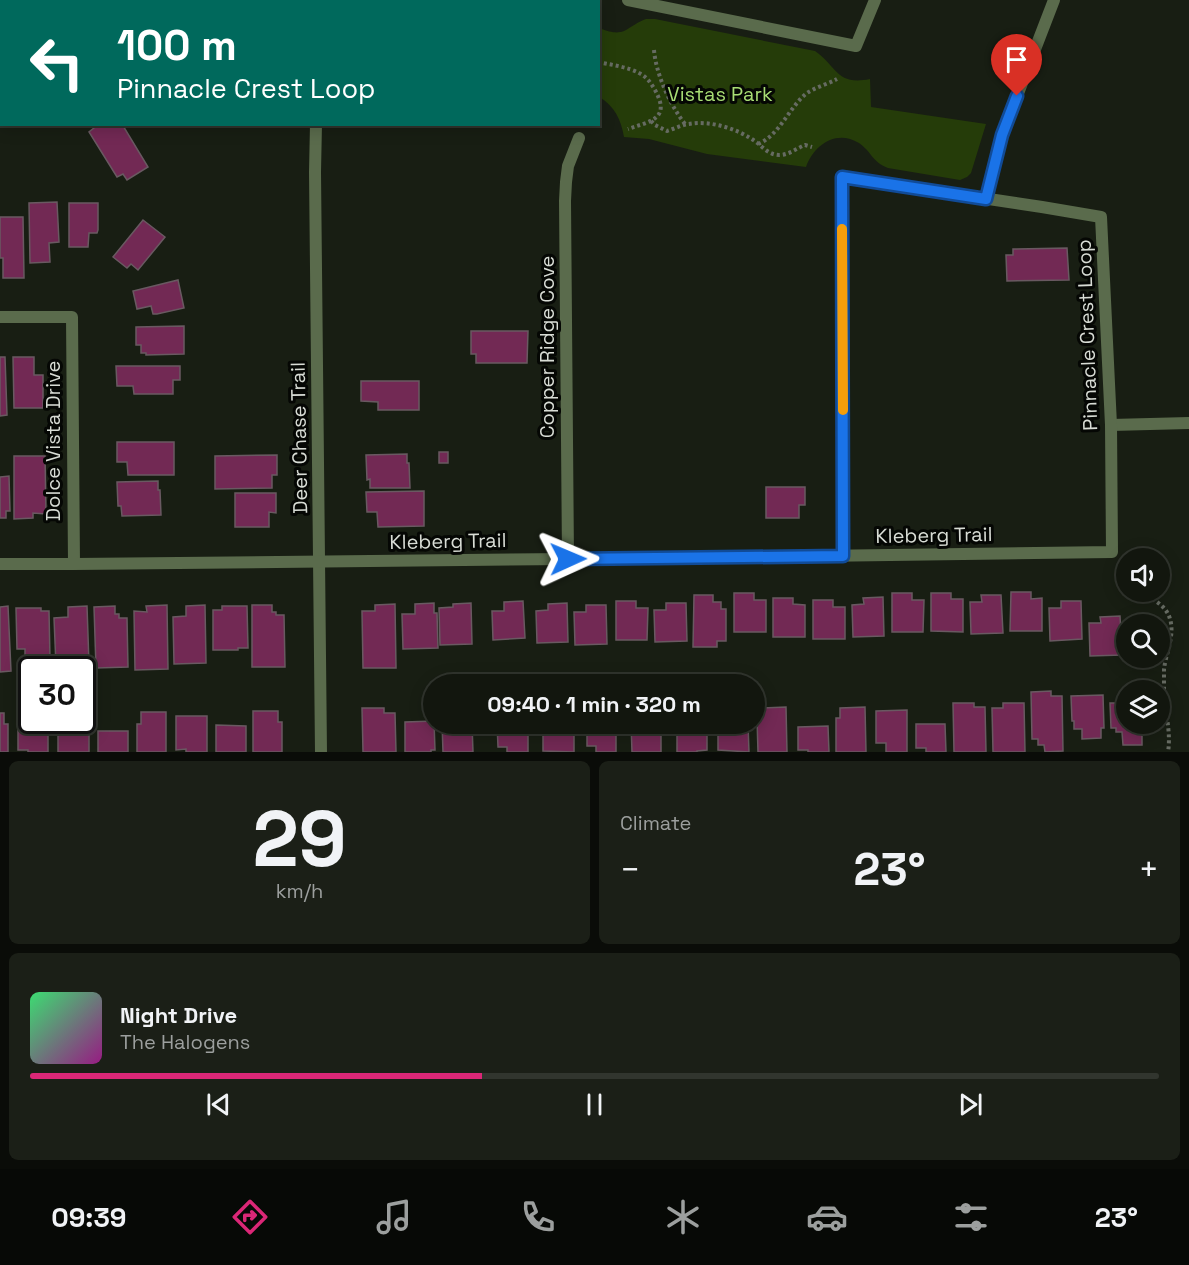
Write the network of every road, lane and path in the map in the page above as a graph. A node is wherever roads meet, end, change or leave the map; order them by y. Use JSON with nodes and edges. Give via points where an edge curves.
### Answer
{"nodes":[{"id":1,"x":628,"y":0,"type":"edge"},
{"id":2,"x":875,"y":0,"type":"edge"},
{"id":3,"x":1054,"y":0,"type":"edge"},
{"id":4,"x":654,"y":50,"type":"dead end"},
{"id":5,"x":600,"y":62,"type":"edge"},
{"id":6,"x":837,"y":79,"type":"dead end"},
{"id":7,"x":651,"y":121,"type":"junction"},
{"id":8,"x":685,"y":124,"type":"junction"},
{"id":9,"x":316,"y":126,"type":"edge"},
{"id":10,"x":628,"y":129,"type":"dead end"},
{"id":11,"x":579,"y":138,"type":"dead end"},
{"id":12,"x":758,"y":144,"type":"junction"},
{"id":13,"x":812,"y":147,"type":"dead end"},
{"id":14,"x":986,"y":199,"type":"junction"},
{"id":15,"x":0,"y":317,"type":"edge"},
{"id":16,"x":1189,"y":423,"type":"edge"},
{"id":17,"x":1111,"y":424,"type":"junction"},
{"id":18,"x":1112,"y":552,"type":"joint"},
{"id":19,"x":843,"y":556,"type":"junction"},
{"id":20,"x":568,"y":559,"type":"junction"},
{"id":21,"x":319,"y":561,"type":"junction"},
{"id":22,"x":0,"y":564,"type":"edge"},
{"id":23,"x":74,"y":564,"type":"junction"},
{"id":24,"x":1156,"y":602,"type":"edge"},
{"id":25,"x":321,"y":752,"type":"edge"},
{"id":26,"x":1168,"y":752,"type":"edge"}],
"edges":[{"from":1,"to":2,"type":"street","via":[[856,46]]},
{"from":3,"to":14,"type":"street","via":[[1002,135]]},
{"from":4,"to":8,"type":"path","via":[[662,80]]},
{"from":5,"to":7,"type":"path","via":[[636,71],[651,83],[662,107]]},
{"from":6,"to":12,"type":"path","via":[[807,93],[772,134]]},
{"from":7,"to":8,"type":"path","via":[[667,131]]},
{"from":7,"to":10,"type":"path"},
{"from":8,"to":12,"type":"path","via":[[711,124],[733,130]]},
{"from":9,"to":21,"type":"street","name":"Deer Chase Trail"},
{"from":11,"to":20,"type":"street","name":"Copper Ridge Cove","via":[[568,165],[565,201]]},
{"from":12,"to":13,"type":"path","via":[[776,155],[806,145]]},
{"from":14,"to":17,"type":"street","name":"Pinnacle Crest Loop","via":[[1101,218]]},
{"from":14,"to":19,"type":"street","name":"Pinnacle Crest Loop","via":[[842,177]]},
{"from":15,"to":23,"type":"street","name":"Dolce Vista Drive","via":[[72,317]]},
{"from":16,"to":17,"type":"street"},
{"from":17,"to":18,"type":"street","name":"Pinnacle Crest Loop"},
{"from":18,"to":19,"type":"street","name":"Kleberg Trail"},
{"from":19,"to":20,"type":"street","name":"Kleberg Trail"},
{"from":20,"to":21,"type":"street","name":"Kleberg Trail"},
{"from":21,"to":23,"type":"street","name":"Kleberg Trail"},
{"from":21,"to":25,"type":"street","name":"Deer Chase Trail"},
{"from":22,"to":23,"type":"street","name":"Kleberg Trail"},
{"from":24,"to":26,"type":"path","via":[[1170,620],[1164,672]]}]}
